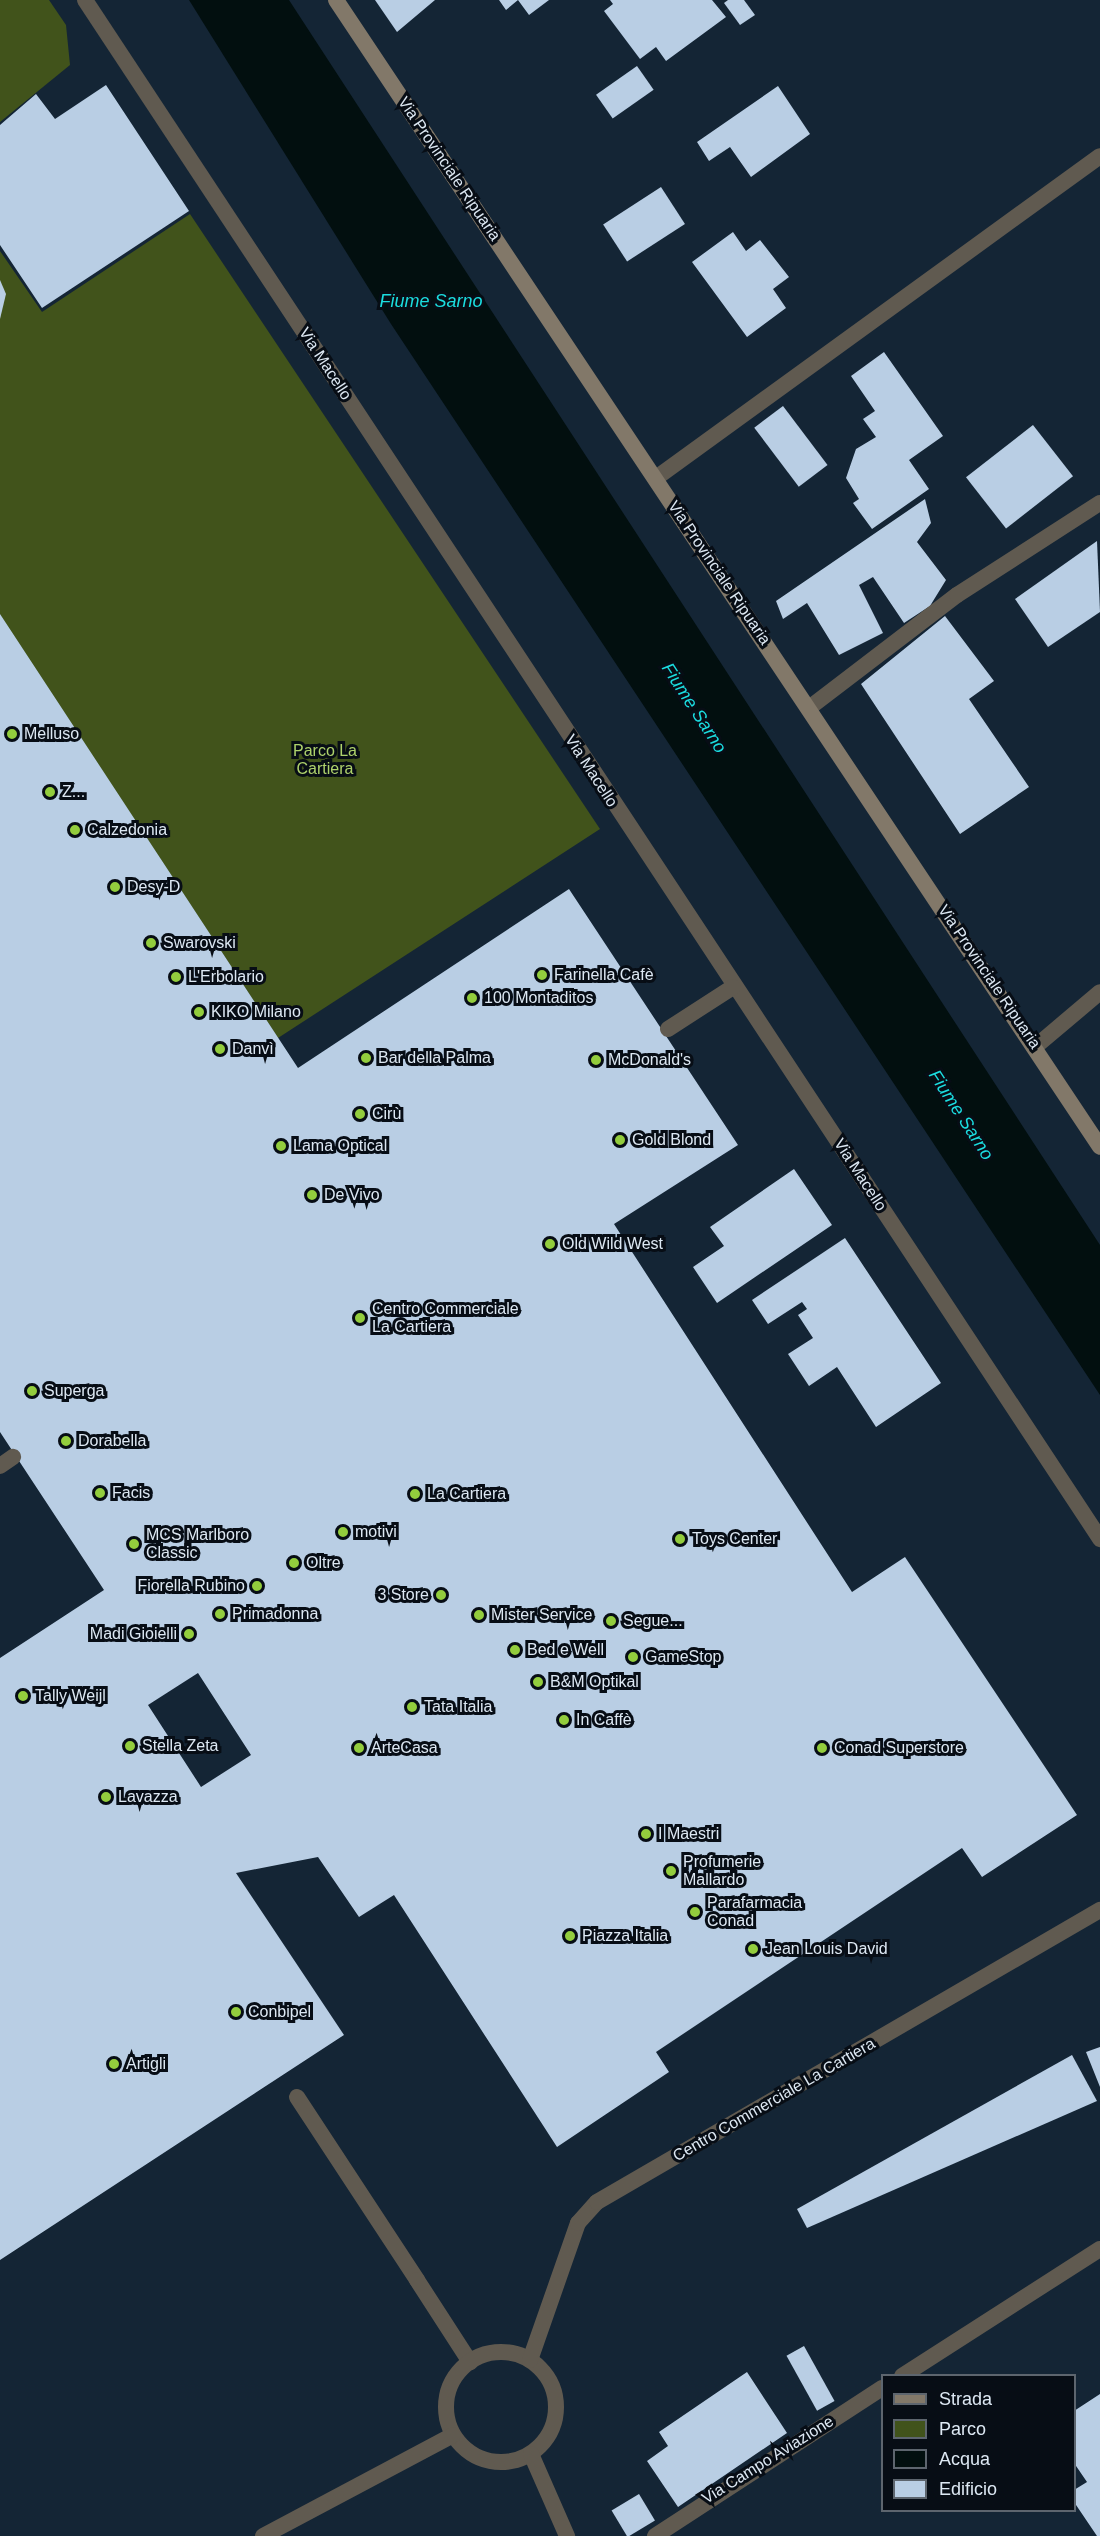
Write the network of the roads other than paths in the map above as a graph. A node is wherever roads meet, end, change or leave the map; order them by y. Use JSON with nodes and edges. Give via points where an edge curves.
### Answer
{"nodes":[{"id":1,"x":85,"y":0,"type":"edge"},
{"id":2,"x":336,"y":0,"type":"edge"},
{"id":3,"x":1100,"y":156,"type":"edge"},
{"id":4,"x":656,"y":478,"type":"junction"},
{"id":5,"x":1100,"y":503,"type":"edge"},
{"id":6,"x":809,"y":708,"type":"junction"},
{"id":7,"x":733,"y":987,"type":"junction"},
{"id":8,"x":1100,"y":992,"type":"edge"},
{"id":9,"x":668,"y":1029,"type":"dead end"},
{"id":10,"x":1035,"y":1047,"type":"junction"},
{"id":11,"x":1100,"y":1147,"type":"edge"},
{"id":12,"x":1100,"y":1539,"type":"edge"},
{"id":13,"x":1100,"y":1910,"type":"edge"},
{"id":14,"x":297,"y":2097,"type":"dead end"},
{"id":15,"x":1100,"y":2250,"type":"edge"},
{"id":16,"x":530,"y":2360,"type":"junction"},
{"id":17,"x":470,"y":2362,"type":"junction"},
{"id":18,"x":905,"y":2374,"type":"edge"},
{"id":19,"x":881,"y":2389,"type":"edge"},
{"id":20,"x":453,"y":2435,"type":"junction"},
{"id":21,"x":531,"y":2454,"type":"junction"},
{"id":22,"x":262,"y":2536,"type":"edge"},
{"id":23,"x":567,"y":2536,"type":"edge"},
{"id":24,"x":655,"y":2536,"type":"edge"}],
"edges":[{"from":1,"to":7,"type":"street","name":"Via Macello"},
{"from":2,"to":4,"type":"main road","name":"Via Provinciale Ripuaria"},
{"from":3,"to":4,"type":"street"},
{"from":4,"to":6,"type":"main road","name":"Via Provinciale Ripuaria"},
{"from":5,"to":6,"type":"street","via":[[957,595]]},
{"from":6,"to":10,"type":"main road","name":"Via Provinciale Ripuaria"},
{"from":7,"to":9,"type":"street"},
{"from":7,"to":12,"type":"street","name":"Via Macello"},
{"from":8,"to":10,"type":"street"},
{"from":10,"to":11,"type":"main road","name":"Via Provinciale Ripuaria"},
{"from":13,"to":16,"type":"street","name":"Centro Commerciale La Cartiera","via":[[597,2202],[578,2223]]},
{"from":14,"to":17,"type":"street"},
{"from":15,"to":18,"type":"street"},
{"from":16,"to":17,"type":"street","via":[[513,2353],[494,2352]]},
{"from":16,"to":21,"type":"street","via":[[549,2381],[556,2408],[544,2442]]},
{"from":17,"to":20,"type":"street","via":[[451,2384],[446,2401]]},
{"from":19,"to":24,"type":"street","name":"Via Campo Aviazione"},
{"from":20,"to":21,"type":"street","via":[[464,2449],[497,2462]]},
{"from":20,"to":22,"type":"street"},
{"from":21,"to":23,"type":"street"}]}
